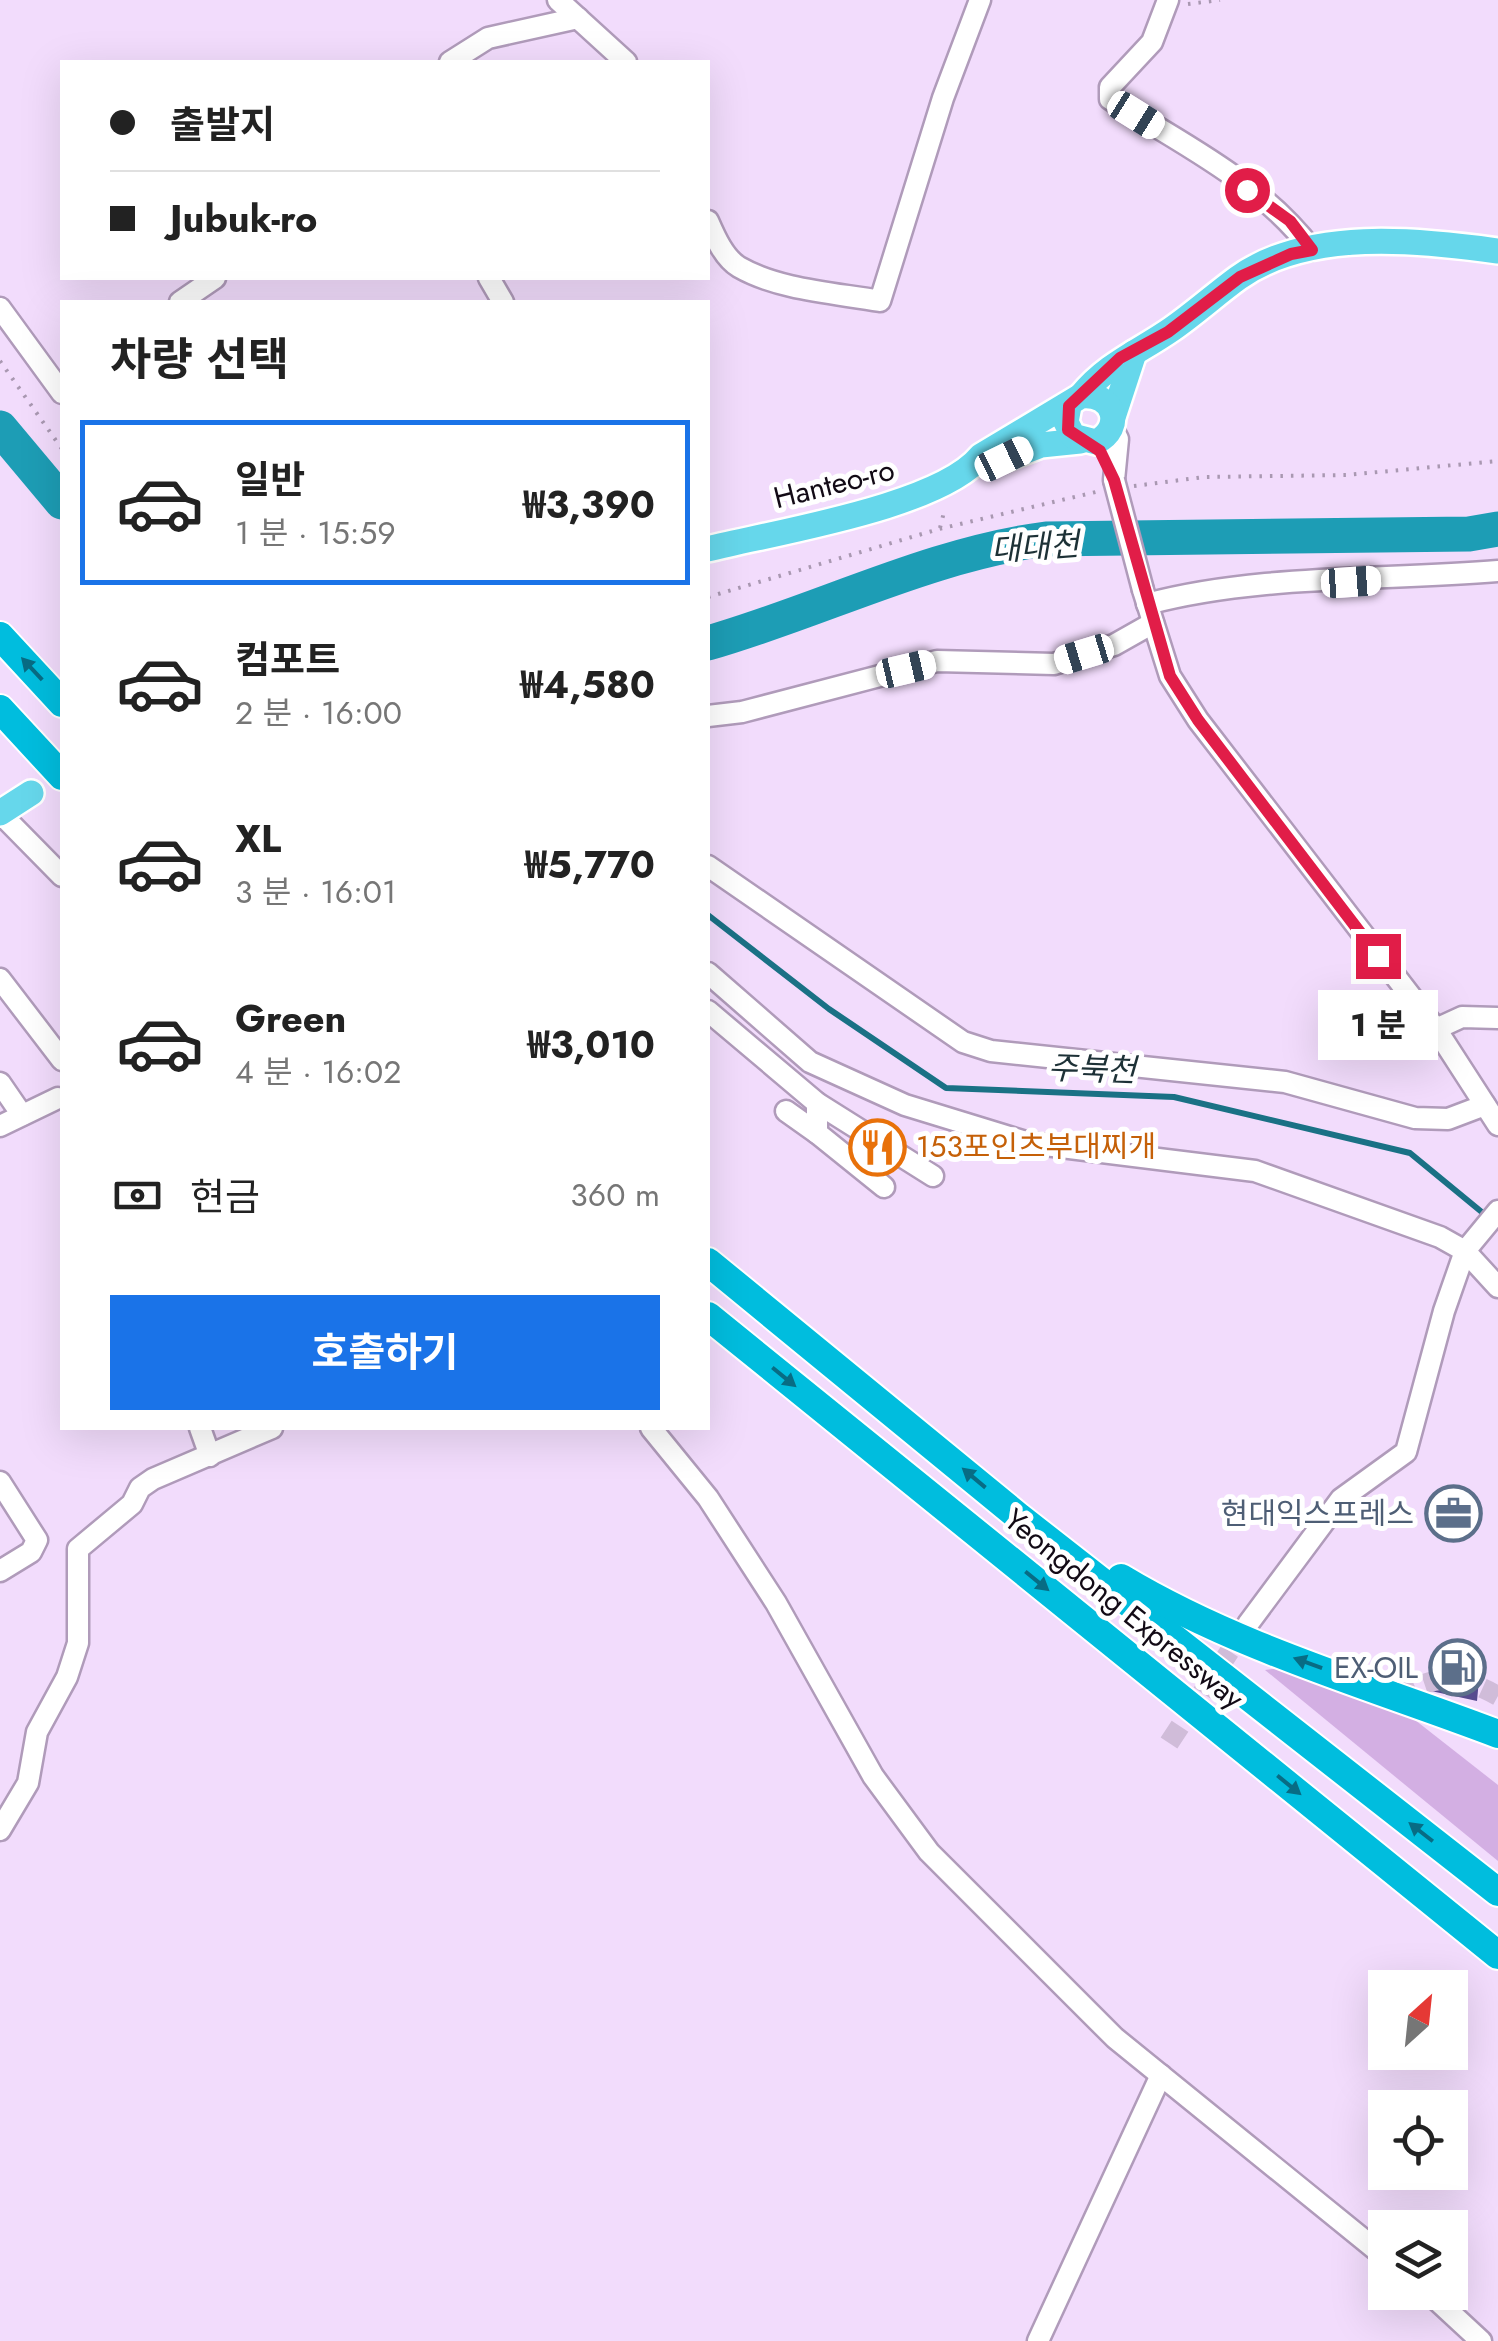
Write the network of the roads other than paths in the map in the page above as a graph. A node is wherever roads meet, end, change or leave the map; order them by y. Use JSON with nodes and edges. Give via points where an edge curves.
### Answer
{"nodes":[{"id":1,"x":558,"y":0,"type":"edge"},
{"id":2,"x":980,"y":0,"type":"edge"},
{"id":3,"x":1168,"y":4,"type":"edge"},
{"id":4,"x":578,"y":18,"type":"junction"},
{"id":5,"x":453,"y":60,"type":"edge"},
{"id":6,"x":624,"y":60,"type":"edge"},
{"id":7,"x":710,"y":226,"type":"edge"},
{"id":8,"x":1312,"y":250,"type":"junction"},
{"id":9,"x":1498,"y":251,"type":"edge"},
{"id":10,"x":212,"y":280,"type":"edge"},
{"id":11,"x":183,"y":300,"type":"edge"},
{"id":12,"x":0,"y":308,"type":"edge"},
{"id":13,"x":1134,"y":353,"type":"junction"},
{"id":14,"x":60,"y":389,"type":"edge"},
{"id":15,"x":1075,"y":401,"type":"junction"},
{"id":16,"x":1113,"y":420,"type":"junction"},
{"id":17,"x":1084,"y":442,"type":"junction"},
{"id":18,"x":971,"y":468,"type":"junction"},
{"id":19,"x":1112,"y":486,"type":"junction"},
{"id":20,"x":710,"y":548,"type":"edge"},
{"id":21,"x":1498,"y":571,"type":"edge"},
{"id":22,"x":1147,"y":606,"type":"junction"},
{"id":23,"x":0,"y":636,"type":"edge"},
{"id":24,"x":60,"y":701,"type":"edge"},
{"id":25,"x":0,"y":709,"type":"edge"},
{"id":26,"x":710,"y":716,"type":"edge"},
{"id":27,"x":60,"y":774,"type":"edge"},
{"id":28,"x":31,"y":793,"type":"dead end"},
{"id":29,"x":0,"y":813,"type":"edge"},
{"id":30,"x":710,"y":867,"type":"edge"},
{"id":31,"x":60,"y":874,"type":"edge"},
{"id":32,"x":710,"y":975,"type":"edge"},
{"id":33,"x":0,"y":979,"type":"edge"},
{"id":34,"x":710,"y":1013,"type":"edge"},
{"id":35,"x":1498,"y":1018,"type":"edge"},
{"id":36,"x":1436,"y":1030,"type":"junction"},
{"id":37,"x":60,"y":1057,"type":"edge"},
{"id":38,"x":0,"y":1083,"type":"edge"},
{"id":39,"x":60,"y":1099,"type":"edge"},
{"id":40,"x":817,"y":1103,"type":"junction"},
{"id":41,"x":1485,"y":1105,"type":"junction"},
{"id":42,"x":786,"y":1112,"type":"dead end"},
{"id":43,"x":22,"y":1115,"type":"junction"},
{"id":44,"x":1498,"y":1125,"type":"edge"},
{"id":45,"x":0,"y":1126,"type":"edge"},
{"id":46,"x":817,"y":1133,"type":"junction"},
{"id":47,"x":933,"y":1176,"type":"dead end"},
{"id":48,"x":884,"y":1187,"type":"dead end"},
{"id":49,"x":1498,"y":1211,"type":"edge"},
{"id":50,"x":1465,"y":1251,"type":"junction"},
{"id":51,"x":710,"y":1264,"type":"edge"},
{"id":52,"x":1498,"y":1286,"type":"edge"},
{"id":53,"x":710,"y":1318,"type":"edge"},
{"id":54,"x":201,"y":1430,"type":"edge"},
{"id":55,"x":268,"y":1430,"type":"edge"},
{"id":56,"x":653,"y":1430,"type":"edge"},
{"id":57,"x":210,"y":1456,"type":"junction"},
{"id":58,"x":0,"y":1482,"type":"edge"},
{"id":59,"x":1019,"y":1517,"type":"junction"},
{"id":60,"x":0,"y":1571,"type":"edge"},
{"id":61,"x":1248,"y":1624,"type":"tunnel mouth"},
{"id":62,"x":1498,"y":1734,"type":"edge"},
{"id":63,"x":0,"y":1830,"type":"edge"},
{"id":64,"x":1498,"y":1892,"type":"edge"},
{"id":65,"x":1498,"y":1955,"type":"edge"},
{"id":66,"x":1161,"y":2076,"type":"junction"},
{"id":67,"x":1368,"y":2242,"type":"edge"},
{"id":68,"x":1448,"y":2310,"type":"edge"},
{"id":69,"x":1038,"y":2341,"type":"edge"},
{"id":70,"x":1482,"y":2341,"type":"edge"}],
"edges":[{"from":1,"to":4,"type":"street"},
{"from":2,"to":7,"type":"street","via":[[880,301],[787,284],[737,266]]},
{"from":3,"to":8,"type":"street","via":[[1152,42],[1110,86],[1110,99],[1215,164],[1290,221]]},
{"from":4,"to":5,"type":"street","via":[[488,38]]},
{"from":4,"to":6,"type":"street"},
{"from":8,"to":9,"type":"main road","name":"Hanteo-ro","via":[[1356,241]]},
{"from":8,"to":13,"type":"main road","name":"Hanteo-ro","via":[[1240,277]]},
{"from":10,"to":11,"type":"street"},
{"from":12,"to":14,"type":"street"},
{"from":13,"to":15,"type":"main road","name":"Hanteo-ro"},
{"from":13,"to":16,"type":"main road"},
{"from":15,"to":16,"type":"main road","via":[[1104,399]]},
{"from":15,"to":17,"type":"main road","via":[[1066,422]]},
{"from":15,"to":18,"type":"main road","name":"Hanteo-ro"},
{"from":16,"to":17,"type":"main road","via":[[1102,439]]},
{"from":16,"to":19,"type":"street","via":[[1118,439]]},
{"from":17,"to":18,"type":"main road","name":"Hanteo-ro","via":[[1040,445]]},
{"from":17,"to":19,"type":"street","via":[[1100,451]]},
{"from":18,"to":20,"type":"main road","name":"Hanteo-ro","via":[[916,497]]},
{"from":19,"to":22,"type":"street","bridge":true},
{"from":21,"to":22,"type":"street","via":[[1251,585],[1191,592]]},
{"from":22,"to":26,"type":"street","via":[[1114,645],[1054,664],[937,662]]},
{"from":22,"to":36,"type":"street","via":[[1170,676],[1198,720]]},
{"from":24,"to":23,"type":"highway","one_way":true},
{"from":25,"to":27,"type":"highway"},
{"from":28,"to":29,"type":"main road"},
{"from":29,"to":31,"type":"street"},
{"from":30,"to":41,"type":"street","via":[[962,1042],[1285,1082],[1415,1118],[1448,1119]]},
{"from":32,"to":50,"type":"street","via":[[810,1062],[905,1104],[1029,1143],[1255,1171]]},
{"from":33,"to":37,"type":"street"},
{"from":34,"to":40,"type":"street"},
{"from":35,"to":36,"type":"street","via":[[1462,1017]]},
{"from":36,"to":41,"type":"street"},
{"from":38,"to":43,"type":"street"},
{"from":39,"to":43,"type":"street"},
{"from":40,"to":46,"type":"street"},
{"from":40,"to":47,"type":"street"},
{"from":41,"to":44,"type":"street"},
{"from":42,"to":46,"type":"street"},
{"from":43,"to":45,"type":"street"},
{"from":46,"to":48,"type":"street"},
{"from":49,"to":50,"type":"street"},
{"from":50,"to":52,"type":"street"},
{"from":50,"to":61,"type":"street","via":[[1406,1452],[1341,1499]]},
{"from":59,"to":51,"type":"highway","name":"Yeongdong Expressway","one_way":true},
{"from":53,"to":65,"type":"highway","name":"Yeongdong Expressway","one_way":true},
{"from":54,"to":57,"type":"street"},
{"from":55,"to":57,"type":"street"},
{"from":56,"to":66,"type":"street","via":[[708,1498],[873,1776],[929,1852]]},
{"from":57,"to":63,"type":"street","via":[[153,1478],[78,1549],[78,1643],[68,1677],[37,1732],[28,1783]]},
{"from":58,"to":60,"type":"street","via":[[38,1540]]},
{"from":62,"to":59,"type":"highway","one_way":true,"via":[[1172,1609]]},
{"from":64,"to":59,"type":"highway","name":"Yeongdong Expressway","one_way":true},
{"from":66,"to":67,"type":"street"},
{"from":66,"to":69,"type":"street"},
{"from":68,"to":70,"type":"street"}]}
